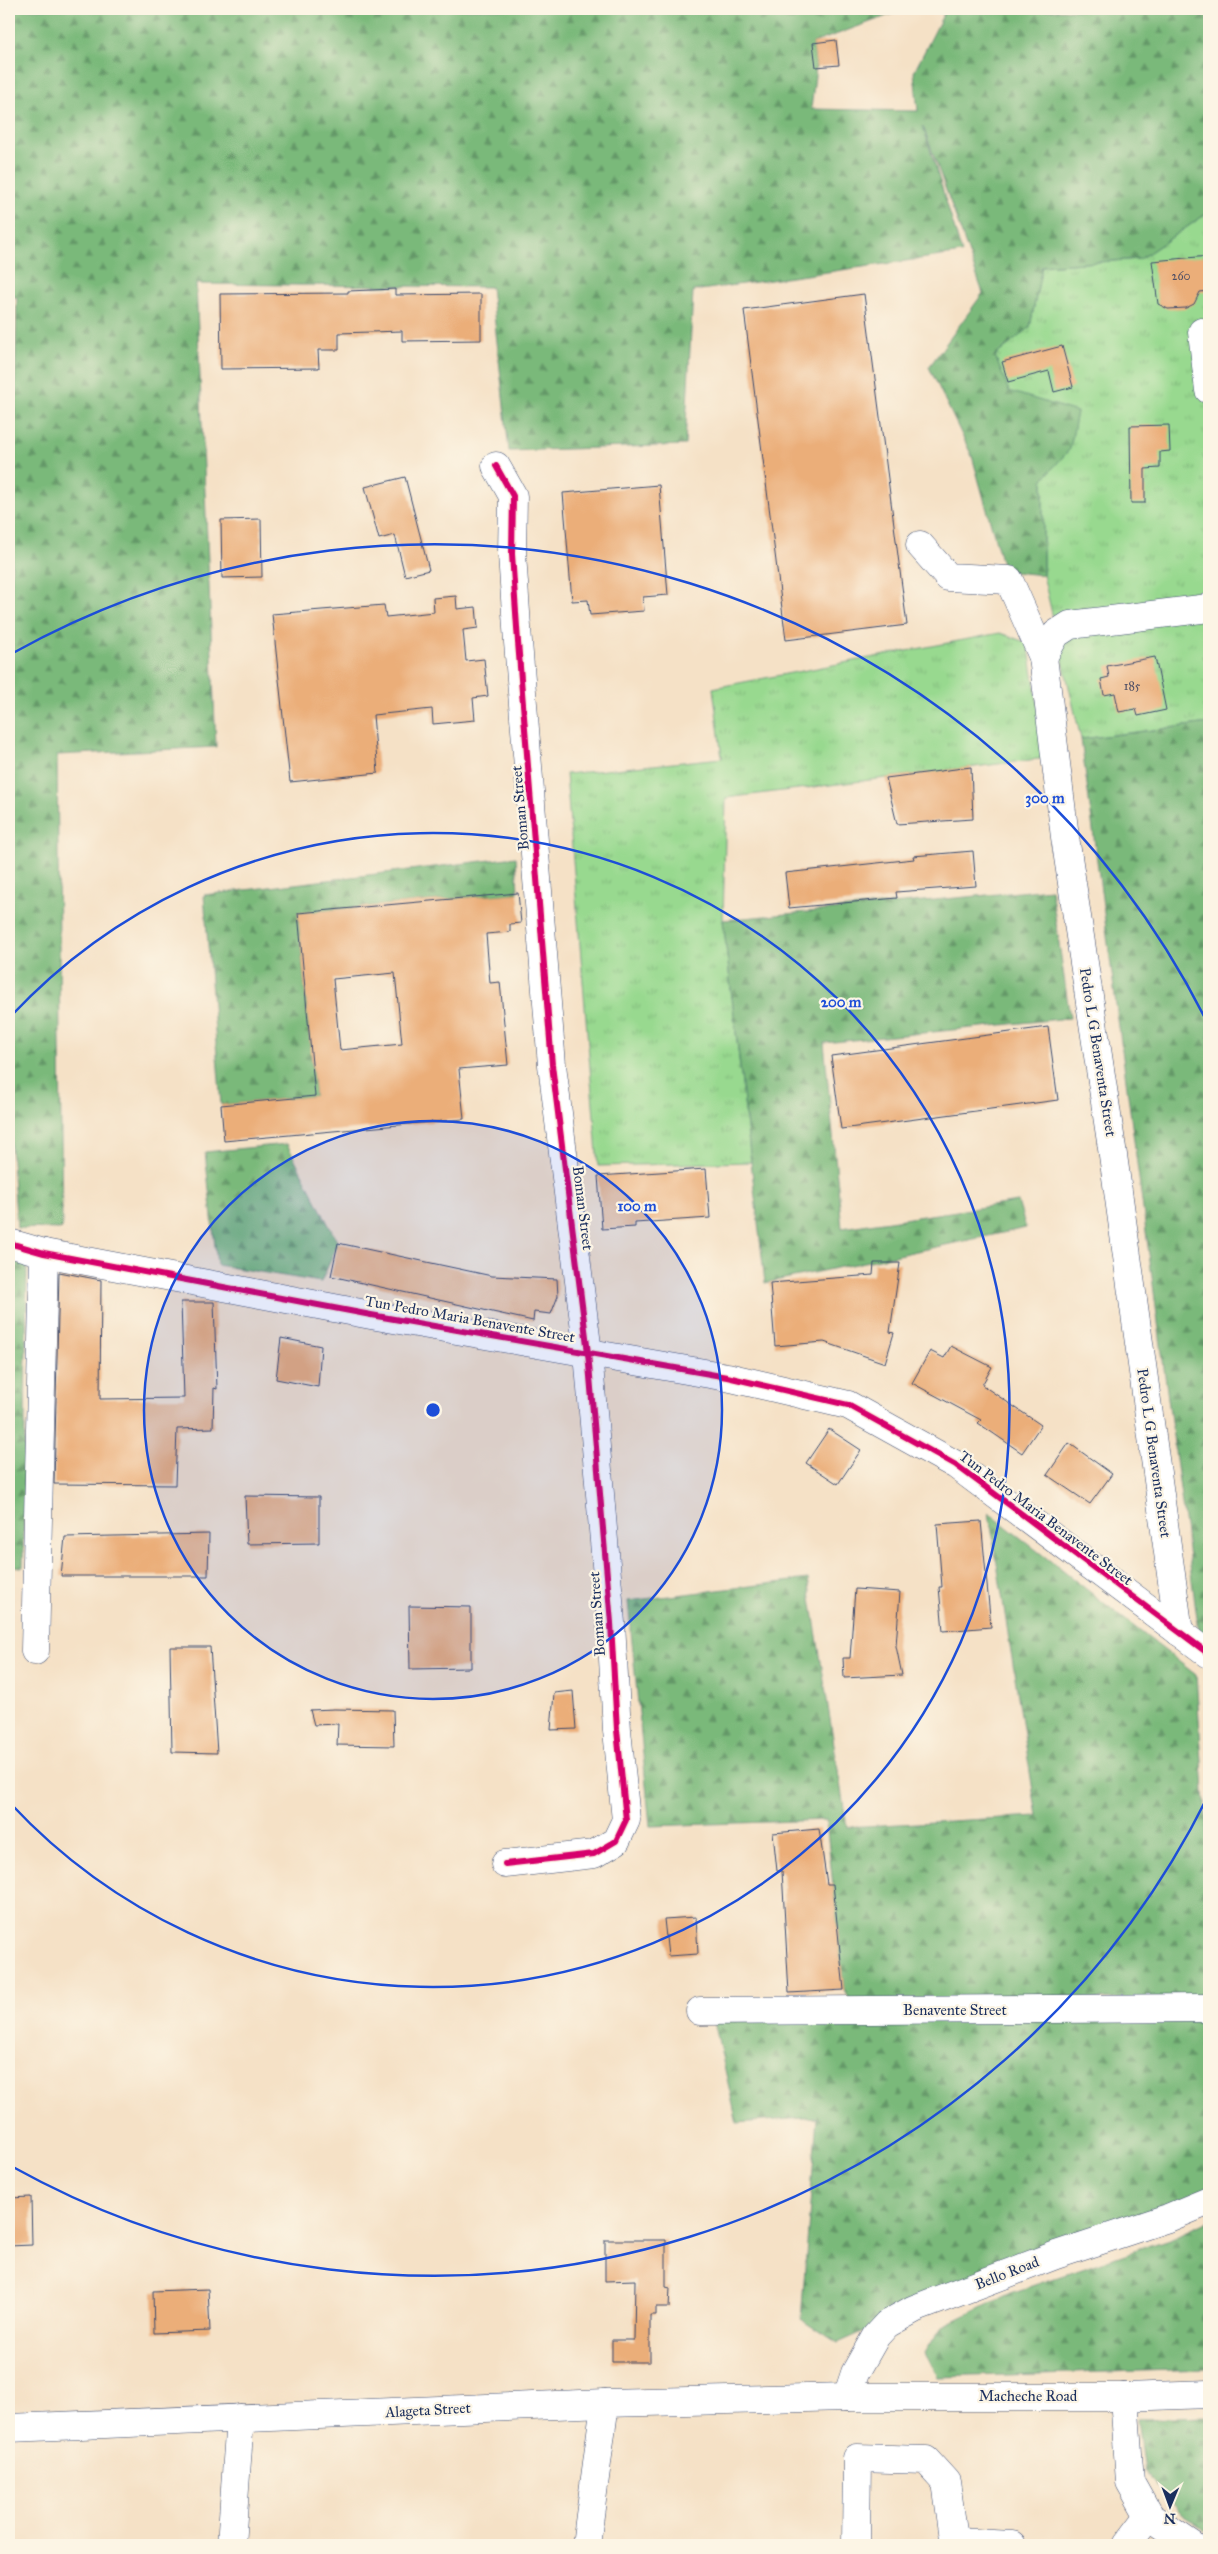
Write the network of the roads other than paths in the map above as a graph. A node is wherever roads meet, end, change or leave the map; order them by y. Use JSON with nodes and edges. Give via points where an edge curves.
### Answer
{"nodes":[{"id":1,"x":1202,"y":332,"type":"dead end"},
{"id":2,"x":1209,"y":390,"type":"edge"},
{"id":3,"x":496,"y":466,"type":"dead end"},
{"id":4,"x":920,"y":545,"type":"dead end"},
{"id":5,"x":1209,"y":608,"type":"edge"},
{"id":6,"x":1043,"y":657,"type":"junction"},
{"id":7,"x":9,"y":1243,"type":"edge"},
{"id":8,"x":44,"y":1253,"type":"junction"},
{"id":9,"x":588,"y":1353,"type":"junction"},
{"id":10,"x":1179,"y":1632,"type":"junction"},
{"id":11,"x":35,"y":1651,"type":"dead end"},
{"id":12,"x":1209,"y":1654,"type":"edge"},
{"id":13,"x":505,"y":1864,"type":"dead end"},
{"id":14,"x":1209,"y":2008,"type":"edge"},
{"id":15,"x":700,"y":2011,"type":"dead end"},
{"id":16,"x":1209,"y":2201,"type":"edge"},
{"id":17,"x":1209,"y":2394,"type":"edge"},
{"id":18,"x":848,"y":2397,"type":"junction"},
{"id":19,"x":1124,"y":2397,"type":"junction"},
{"id":20,"x":605,"y":2403,"type":"junction"},
{"id":21,"x":240,"y":2418,"type":"junction"},
{"id":22,"x":9,"y":2428,"type":"edge"},
{"id":23,"x":1149,"y":2516,"type":"junction"},
{"id":24,"x":955,"y":2544,"type":"edge"},
{"id":25,"x":231,"y":2545,"type":"edge"},
{"id":26,"x":586,"y":2545,"type":"edge"},
{"id":27,"x":856,"y":2545,"type":"edge"},
{"id":28,"x":1012,"y":2545,"type":"edge"},
{"id":29,"x":1128,"y":2545,"type":"edge"},
{"id":30,"x":1192,"y":2545,"type":"edge"}],
"edges":[{"from":1,"to":2,"type":"street"},
{"from":3,"to":9,"type":"street","name":"Boman Street","via":[[513,496],[512,554],[518,642],[552,1065]]},
{"from":4,"to":6,"type":"street","name":"Pedro L G Benaventa Street","via":[[948,577],[1009,580]]},
{"from":5,"to":6,"type":"street","via":[[1070,625],[1056,634]]},
{"from":6,"to":10,"type":"street","name":"Pedro L G Benaventa Street","via":[[1065,837]]},
{"from":7,"to":8,"type":"street","name":"Tun Pedro Maria Benavente Street"},
{"from":8,"to":9,"type":"street","name":"Tun Pedro Maria Benavente Street"},
{"from":8,"to":11,"type":"street"},
{"from":9,"to":10,"type":"street","name":"Tun Pedro Maria Benavente Street","via":[[727,1377],[848,1405],[956,1465]]},
{"from":9,"to":13,"type":"street","name":"Boman Street","via":[[611,1623],[616,1730],[626,1820],[616,1841],[594,1854]]},
{"from":10,"to":12,"type":"street","name":"Tun Pedro Maria Benavente Street"},
{"from":14,"to":15,"type":"street","name":"Benavente Street"},
{"from":16,"to":18,"type":"street","name":"Bello Road","via":[[914,2309],[887,2324],[876,2336],[855,2373]]},
{"from":17,"to":19,"type":"street","name":"Macheche Road"},
{"from":18,"to":19,"type":"street","name":"Macheche Road"},
{"from":18,"to":20,"type":"street","name":"Alageta Street"},
{"from":19,"to":23,"type":"street","via":[[1130,2482]]},
{"from":20,"to":21,"type":"street","name":"Alageta Street"},
{"from":20,"to":26,"type":"street"},
{"from":21,"to":22,"type":"street","name":"Alageta Street"},
{"from":21,"to":25,"type":"street"},
{"from":23,"to":29,"type":"street"},
{"from":23,"to":30,"type":"street"},
{"from":24,"to":27,"type":"street","via":[[946,2482],[926,2460],[857,2458]]},
{"from":24,"to":28,"type":"street"}]}
